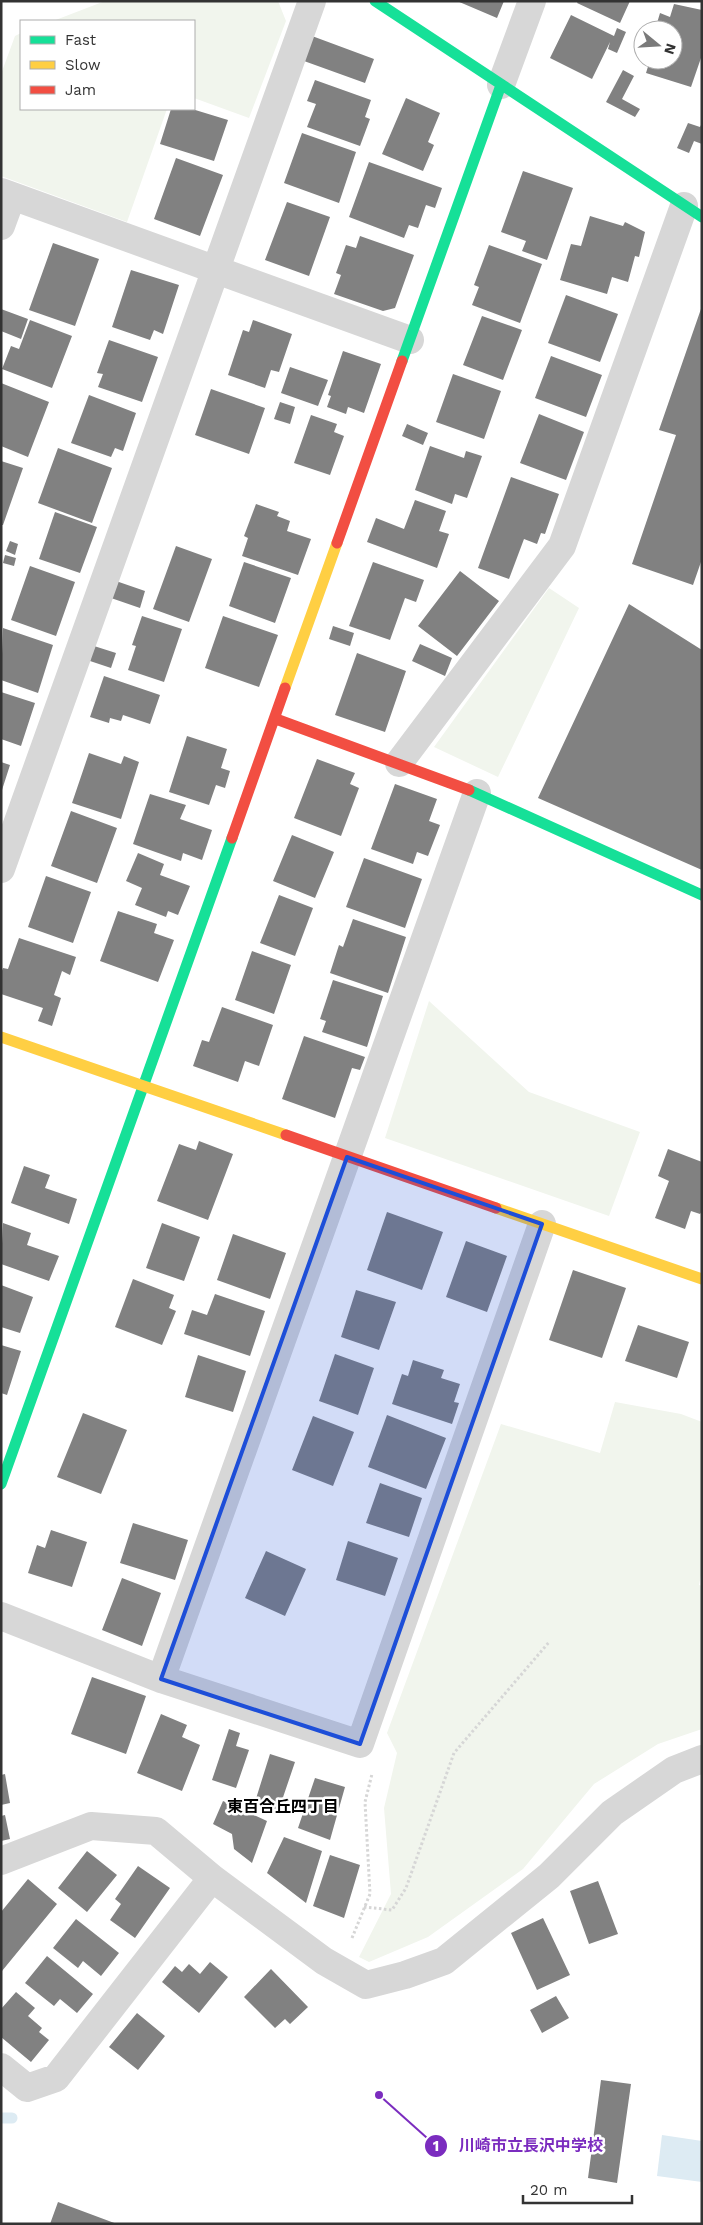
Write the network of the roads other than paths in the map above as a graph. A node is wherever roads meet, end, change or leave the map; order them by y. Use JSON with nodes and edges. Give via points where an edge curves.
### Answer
{"nodes":[{"id":1,"x":312,"y":1,"type":"edge"},
{"id":2,"x":375,"y":1,"type":"edge"},
{"id":3,"x":532,"y":1,"type":"edge"},
{"id":4,"x":502,"y":85,"type":"junction"},
{"id":5,"x":7,"y":194,"type":"edge"},
{"id":6,"x":693,"y":211,"type":"edge"},
{"id":7,"x":1,"y":226,"type":"edge"},
{"id":8,"x":216,"y":270,"type":"junction"},
{"id":9,"x":410,"y":340,"type":"junction"},
{"id":10,"x":276,"y":719,"type":"junction"},
{"id":11,"x":400,"y":762,"type":"junction"},
{"id":12,"x":477,"y":793,"type":"junction"},
{"id":13,"x":1,"y":869,"type":"edge"},
{"id":14,"x":702,"y":895,"type":"edge"},
{"id":15,"x":1,"y":1037,"type":"edge"},
{"id":16,"x":144,"y":1087,"type":"junction"},
{"id":17,"x":347,"y":1158,"type":"junction"},
{"id":18,"x":542,"y":1224,"type":"junction"},
{"id":19,"x":702,"y":1279,"type":"edge"},
{"id":20,"x":1,"y":1484,"type":"edge"},
{"id":21,"x":1,"y":1616,"type":"edge"},
{"id":22,"x":162,"y":1679,"type":"junction"},
{"id":23,"x":702,"y":1759,"type":"edge"},
{"id":24,"x":1,"y":1861,"type":"edge"},
{"id":25,"x":212,"y":1878,"type":"junction"},
{"id":26,"x":1,"y":2067,"type":"edge"}],
"edges":[{"from":1,"to":8,"type":"street"},
{"from":2,"to":4,"type":"street"},
{"from":3,"to":4,"type":"street"},
{"from":4,"to":6,"type":"street"},
{"from":4,"to":9,"type":"street"},
{"from":5,"to":7,"type":"street"},
{"from":5,"to":8,"type":"street"},
{"from":6,"to":11,"type":"street","via":[[562,546]]},
{"from":8,"to":9,"type":"street"},
{"from":8,"to":13,"type":"street"},
{"from":9,"to":10,"type":"street"},
{"from":10,"to":11,"type":"street"},
{"from":10,"to":16,"type":"street"},
{"from":11,"to":12,"type":"street"},
{"from":12,"to":14,"type":"street"},
{"from":12,"to":17,"type":"street"},
{"from":15,"to":16,"type":"street"},
{"from":16,"to":17,"type":"street"},
{"from":16,"to":20,"type":"street"},
{"from":17,"to":18,"type":"street"},
{"from":17,"to":22,"type":"street"},
{"from":18,"to":19,"type":"street"},
{"from":18,"to":22,"type":"street","via":[[360,1744]]},
{"from":21,"to":22,"type":"street"},
{"from":23,"to":25,"type":"street","via":[[674,1770],[612,1813],[550,1876],[444,1961],[366,1985],[324,1961]]},
{"from":24,"to":25,"type":"street","via":[[91,1826],[156,1831]]},
{"from":25,"to":26,"type":"street","via":[[56,2078],[27,2088]]}]}
